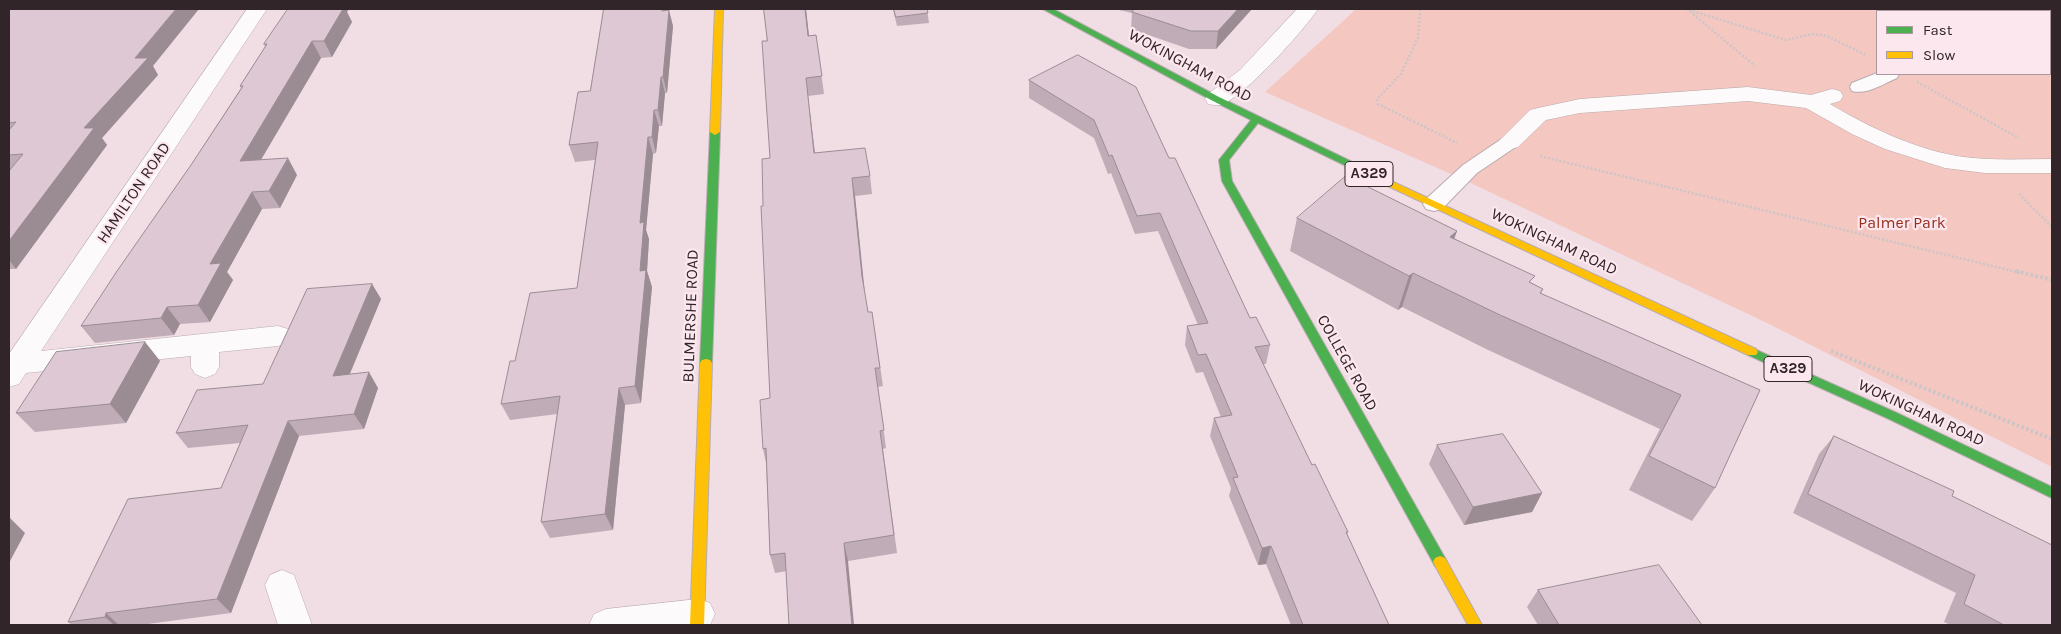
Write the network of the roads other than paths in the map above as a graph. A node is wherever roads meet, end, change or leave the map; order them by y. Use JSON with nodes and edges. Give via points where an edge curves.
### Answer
{"nodes":[{"id":1,"x":257,"y":9,"type":"edge"},
{"id":2,"x":719,"y":9,"type":"edge"},
{"id":3,"x":1047,"y":9,"type":"edge"},
{"id":4,"x":1308,"y":9,"type":"edge"},
{"id":5,"x":1888,"y":75,"type":"edge"},
{"id":6,"x":1859,"y":87,"type":"dead end"},
{"id":7,"x":1216,"y":99,"type":"junction"},
{"id":8,"x":1257,"y":119,"type":"junction"},
{"id":9,"x":1508,"y":144,"type":"joint"},
{"id":10,"x":1486,"y":157,"type":"joint"},
{"id":11,"x":2052,"y":166,"type":"edge"},
{"id":12,"x":1434,"y":204,"type":"junction"},
{"id":13,"x":278,"y":336,"type":"dead end"},
{"id":14,"x":12,"y":370,"type":"edge"},
{"id":15,"x":2052,"y":493,"type":"edge"},
{"id":16,"x":282,"y":586,"type":"dead end"},
{"id":17,"x":697,"y":620,"type":"edge"},
{"id":18,"x":295,"y":625,"type":"edge"},
{"id":19,"x":606,"y":625,"type":"edge"},
{"id":20,"x":1475,"y":625,"type":"edge"}],
"edges":[{"from":1,"to":14,"type":"street","name":"HAMILTON ROAD"},
{"from":2,"to":17,"type":"street","name":"BULMERSHE ROAD"},
{"from":3,"to":7,"type":"street","name":"WOKINGHAM ROAD","number":"A329"},
{"from":4,"to":7,"type":"street","via":[[1248,75]]},
{"from":5,"to":6,"type":"lane"},
{"from":7,"to":8,"type":"street","name":"WOKINGHAM ROAD","number":"A329"},
{"from":8,"to":12,"type":"street","name":"WOKINGHAM ROAD","number":"A329"},
{"from":8,"to":20,"type":"street","name":"COLLEGE ROAD","via":[[1224,160],[1228,181]]},
{"from":9,"to":10,"type":"lane"},
{"from":9,"to":11,"type":"street","via":[[1538,115],[1580,106],[1748,94],[1822,99],[1834,115],[1904,150],[1946,162]]},
{"from":10,"to":12,"type":"lane"},
{"from":12,"to":15,"type":"street","name":"WOKINGHAM ROAD","number":"A329"},
{"from":13,"to":14,"type":"street","via":[[205,356]]},
{"from":16,"to":18,"type":"street"},
{"from":17,"to":19,"type":"street"}]}
